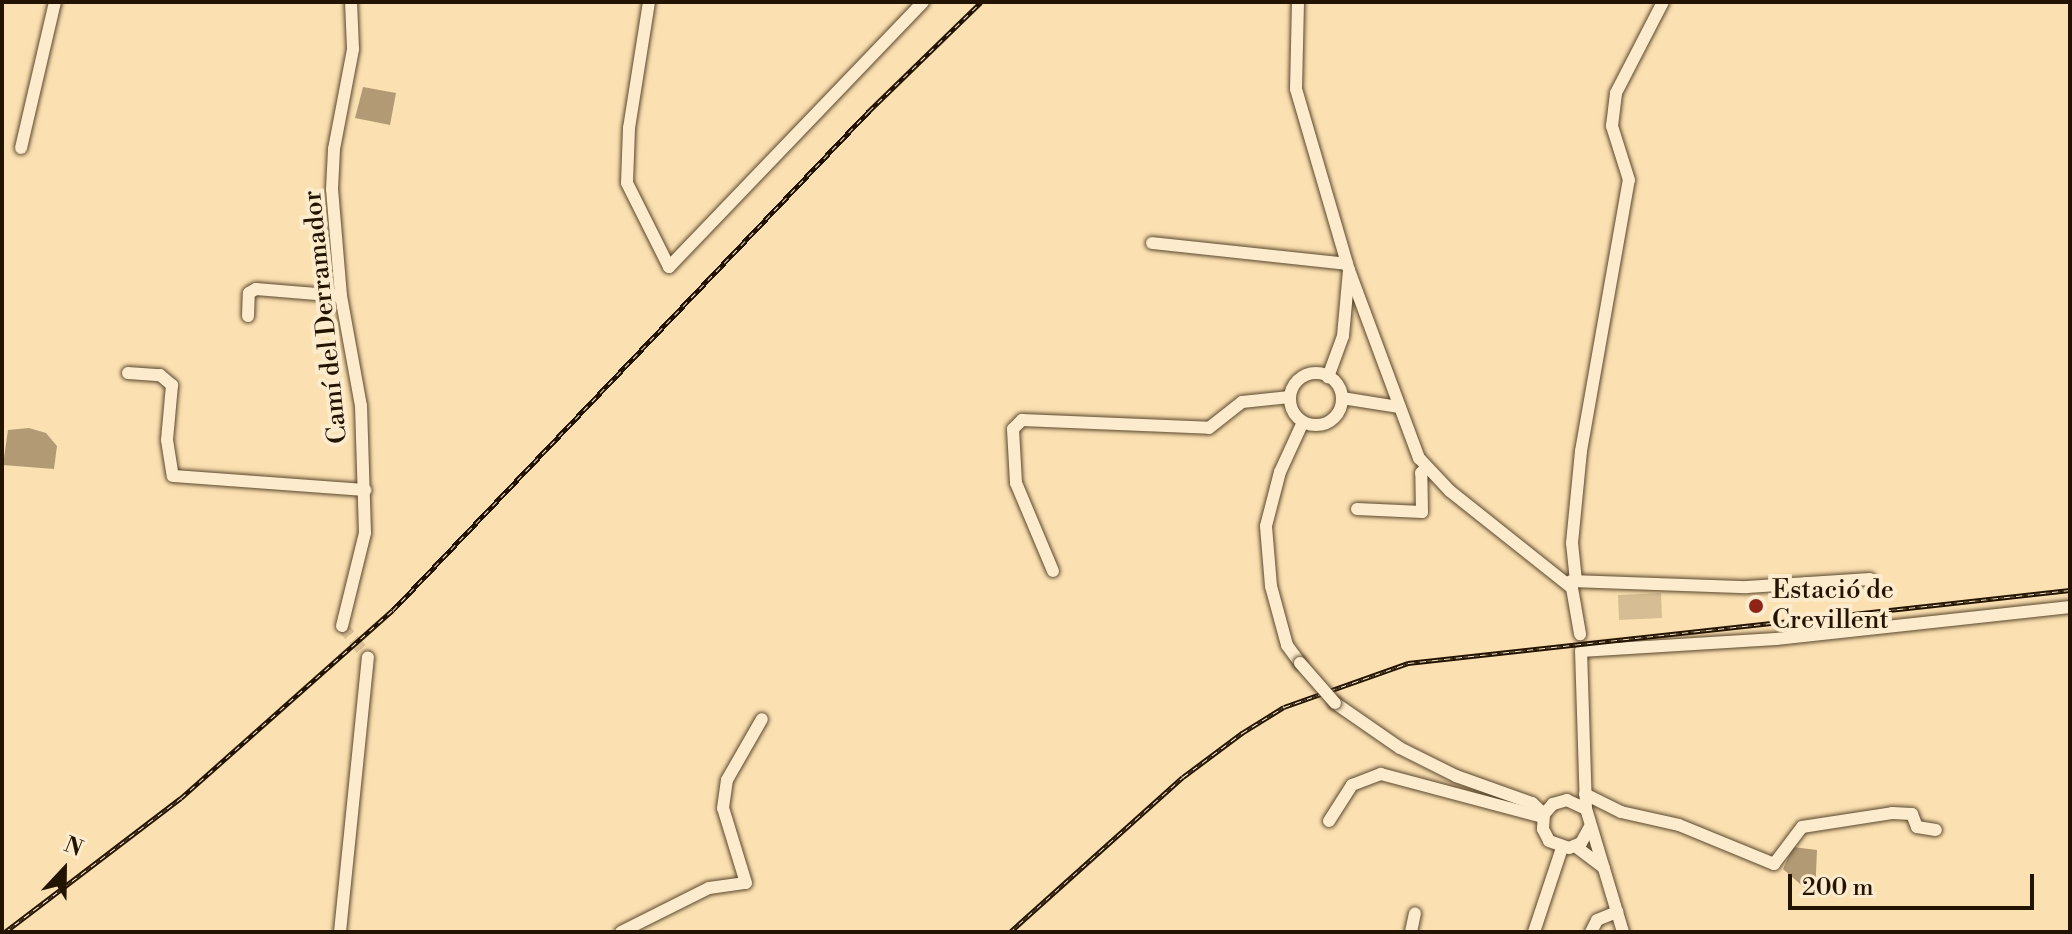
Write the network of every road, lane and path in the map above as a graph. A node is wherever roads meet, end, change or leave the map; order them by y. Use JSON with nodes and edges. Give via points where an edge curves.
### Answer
{"nodes":[{"id":1,"x":55,"y":2,"type":"edge"},
{"id":2,"x":351,"y":2,"type":"edge"},
{"id":3,"x":649,"y":2,"type":"edge"},
{"id":4,"x":923,"y":2,"type":"edge"},
{"id":5,"x":1298,"y":2,"type":"edge"},
{"id":6,"x":1663,"y":2,"type":"edge"},
{"id":7,"x":21,"y":148,"type":"dead end"},
{"id":8,"x":1152,"y":243,"type":"dead end"},
{"id":9,"x":1348,"y":267,"type":"junction"},
{"id":10,"x":341,"y":296,"type":"junction"},
{"id":11,"x":248,"y":316,"type":"dead end"},
{"id":12,"x":128,"y":373,"type":"dead end"},
{"id":13,"x":1328,"y":377,"type":"junction"},
{"id":14,"x":1290,"y":397,"type":"junction"},
{"id":15,"x":1342,"y":398,"type":"junction"},
{"id":16,"x":1399,"y":407,"type":"junction"},
{"id":17,"x":1303,"y":422,"type":"junction"},
{"id":18,"x":1426,"y":468,"type":"junction"},
{"id":19,"x":365,"y":490,"type":"junction"},
{"id":20,"x":1357,"y":509,"type":"dead end"},
{"id":21,"x":1053,"y":571,"type":"dead end"},
{"id":22,"x":1870,"y":579,"type":"dead end"},
{"id":23,"x":1570,"y":580,"type":"junction"},
{"id":24,"x":2070,"y":607,"type":"edge"},
{"id":25,"x":342,"y":626,"type":"dead end"},
{"id":26,"x":1580,"y":634,"type":"dead end"},
{"id":27,"x":368,"y":657,"type":"dead end"},
{"id":28,"x":762,"y":719,"type":"dead end"},
{"id":29,"x":1442,"y":769,"type":"junction"},
{"id":30,"x":1585,"y":794,"type":"junction"},
{"id":31,"x":1560,"y":801,"type":"junction"},
{"id":32,"x":1586,"y":809,"type":"junction"},
{"id":33,"x":1544,"y":816,"type":"junction"},
{"id":34,"x":1329,"y":821,"type":"dead end"},
{"id":35,"x":1590,"y":827,"type":"junction"},
{"id":36,"x":1936,"y":830,"type":"dead end"},
{"id":37,"x":1569,"y":847,"type":"junction"},
{"id":38,"x":1604,"y":868,"type":"junction"},
{"id":39,"x":1617,"y":912,"type":"junction"},
{"id":40,"x":1415,"y":913,"type":"dead end"},
{"id":41,"x":340,"y":932,"type":"edge"},
{"id":42,"x":621,"y":932,"type":"edge"},
{"id":43,"x":1411,"y":932,"type":"edge"},
{"id":44,"x":1534,"y":932,"type":"edge"},
{"id":45,"x":1591,"y":932,"type":"edge"},
{"id":46,"x":1623,"y":932,"type":"edge"}],
"edges":[{"from":1,"to":7,"type":"street"},
{"from":2,"to":10,"type":"street","name":"Camí del Derramador","via":[[350,79],[334,149]]},
{"from":3,"to":4,"type":"street","via":[[629,128],[627,183],[669,267]]},
{"from":5,"to":9,"type":"street","via":[[1296,89]]},
{"from":6,"to":23,"type":"street","via":[[1616,93],[1612,126],[1629,180],[1581,451]]},
{"from":8,"to":9,"type":"street"},
{"from":9,"to":13,"type":"street","via":[[1343,336]]},
{"from":9,"to":16,"type":"street"},
{"from":10,"to":11,"type":"street","via":[[252,290]]},
{"from":10,"to":19,"type":"street","name":"Camí del Derramador","via":[[359,391]]},
{"from":12,"to":19,"type":"street","via":[[160,375],[172,385],[167,440],[173,476]]},
{"from":13,"to":14,"type":"street","via":[[1302,377]]},
{"from":13,"to":15,"type":"street"},
{"from":14,"to":17,"type":"street"},
{"from":14,"to":21,"type":"street","via":[[1242,402],[1209,428],[1022,420],[1013,429],[1016,483]]},
{"from":15,"to":16,"type":"street"},
{"from":15,"to":17,"type":"street","via":[[1333,419],[1319,425]]},
{"from":16,"to":18,"type":"street"},
{"from":17,"to":29,"type":"street","bridge":true,"via":[[1280,472],[1266,526],[1271,586],[1287,645],[1335,703],[1400,748]]},
{"from":18,"to":20,"type":"street","via":[[1421,473],[1422,512]]},
{"from":18,"to":23,"type":"street"},
{"from":19,"to":25,"type":"street","name":"Camí del Derramador","via":[[365,533]]},
{"from":22,"to":23,"type":"street","via":[[1747,587]]},
{"from":23,"to":26,"type":"street"},
{"from":24,"to":30,"type":"street","via":[[1776,639],[1581,651]]},
{"from":27,"to":41,"type":"street"},
{"from":28,"to":42,"type":"street","via":[[727,780],[723,808],[746,883],[709,888]]},
{"from":29,"to":31,"type":"street"},
{"from":29,"to":33,"type":"street","via":[[1526,801]]},
{"from":30,"to":32,"type":"street"},
{"from":30,"to":36,"type":"street","via":[[1621,812],[1679,825],[1774,864],[1802,827],[1892,813],[1912,814],[1917,827]]},
{"from":31,"to":32,"type":"street","via":[[1574,801]]},
{"from":31,"to":33,"type":"street"},
{"from":32,"to":35,"type":"street"},
{"from":33,"to":34,"type":"street","via":[[1381,774],[1352,785]]},
{"from":33,"to":37,"type":"street","via":[[1545,836]]},
{"from":35,"to":37,"type":"street"},
{"from":35,"to":38,"type":"street"},
{"from":37,"to":38,"type":"street"},
{"from":37,"to":44,"type":"street"},
{"from":38,"to":39,"type":"street"},
{"from":39,"to":45,"type":"street","via":[[1597,920]]},
{"from":39,"to":46,"type":"street"},
{"from":40,"to":43,"type":"street"}]}
